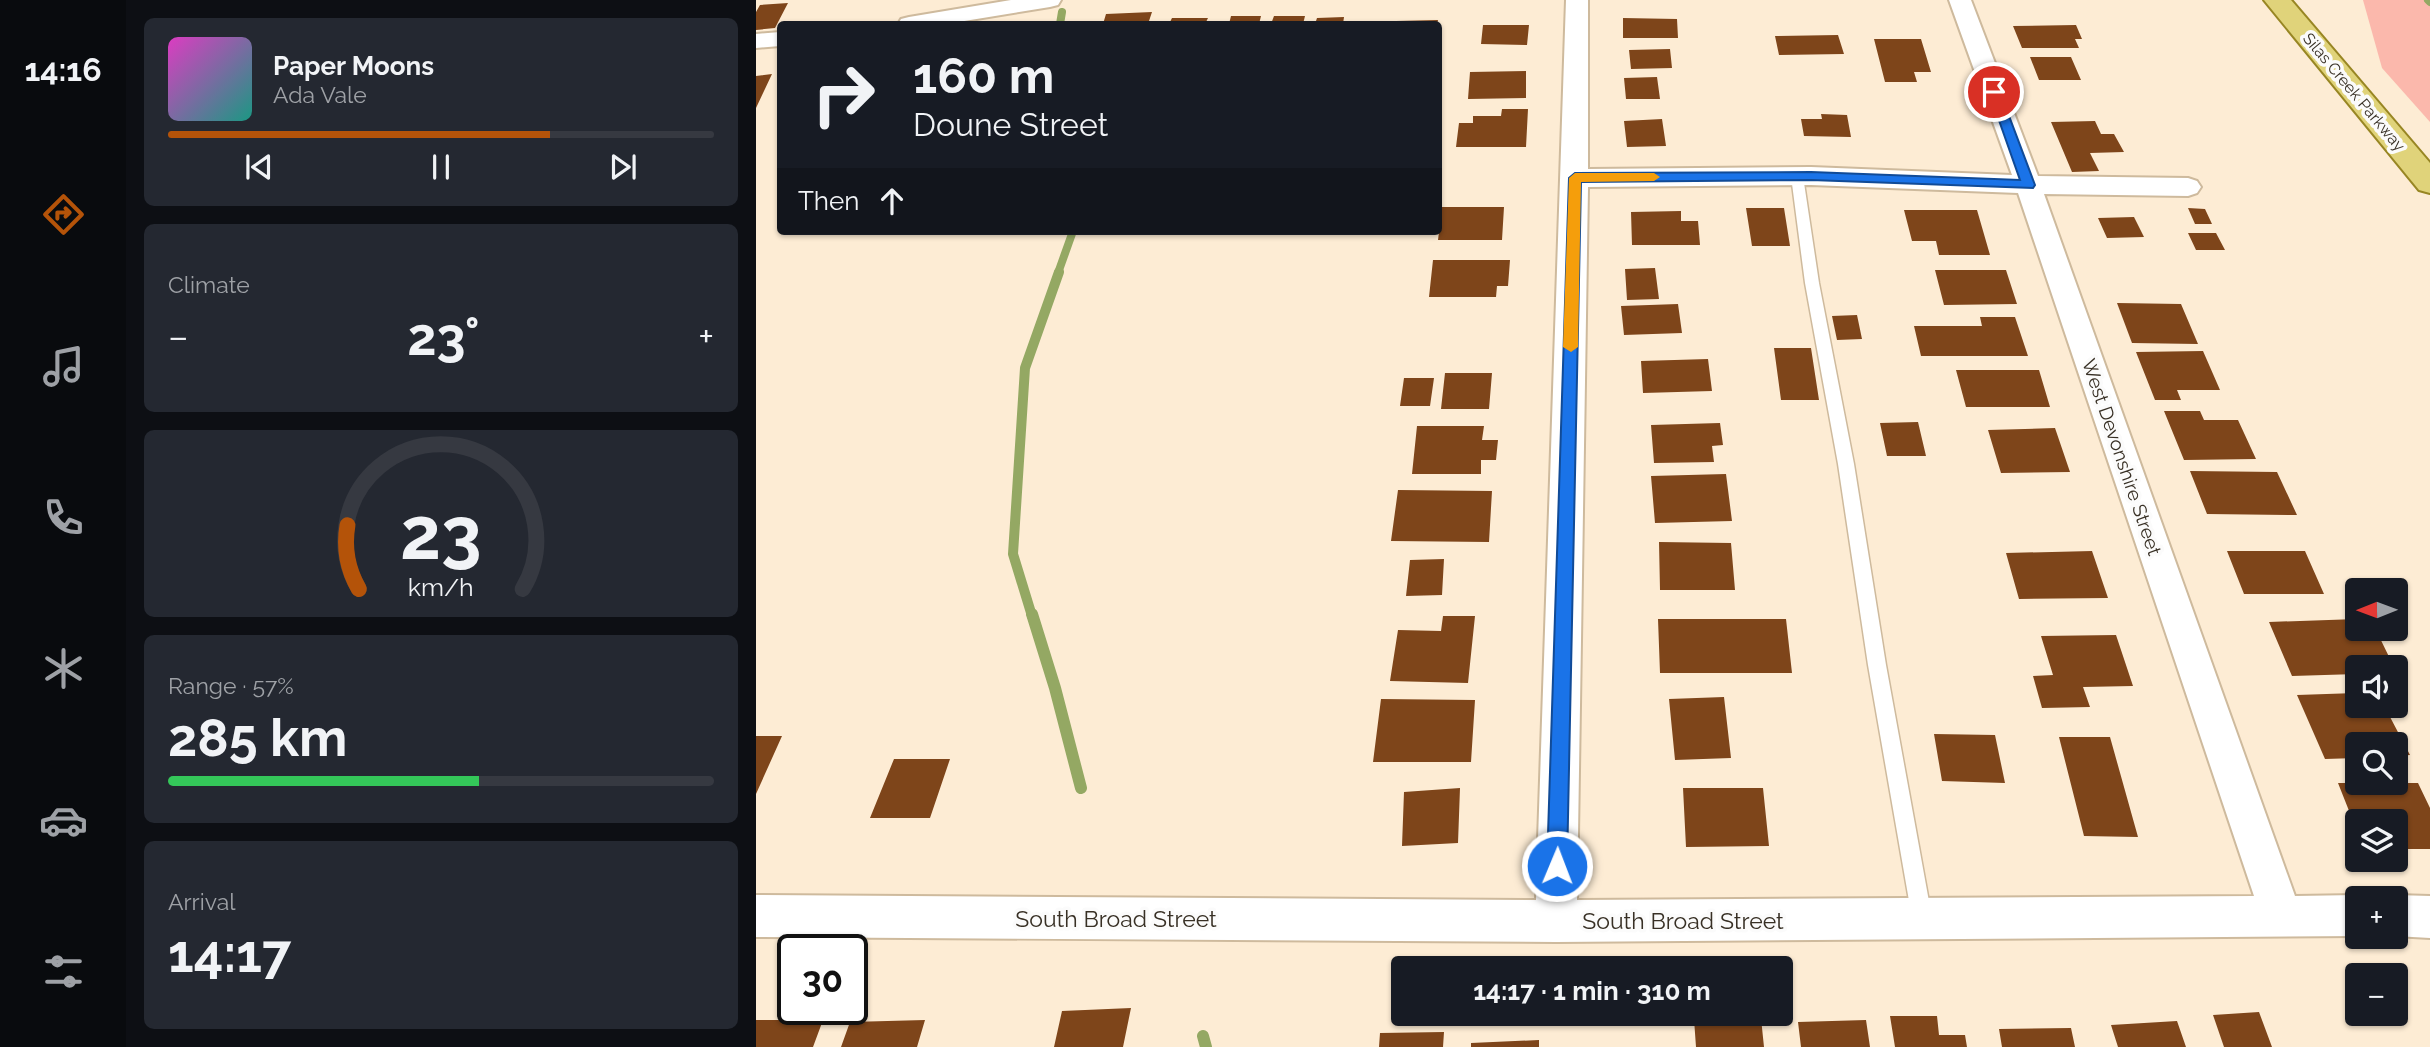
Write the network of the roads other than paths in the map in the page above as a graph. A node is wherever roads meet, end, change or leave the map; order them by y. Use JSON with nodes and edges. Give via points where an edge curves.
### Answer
{"nodes":[{"id":1,"x":1050,"y":0,"type":"edge"},
{"id":2,"x":1577,"y":0,"type":"edge"},
{"id":3,"x":1961,"y":0,"type":"edge"},
{"id":4,"x":2277,"y":0,"type":"edge"},
{"id":5,"x":927,"y":21,"type":"edge"},
{"id":6,"x":777,"y":39,"type":"edge"},
{"id":7,"x":756,"y":41,"type":"edge"},
{"id":8,"x":1804,"y":176,"type":"junction"},
{"id":9,"x":1575,"y":178,"type":"junction"},
{"id":10,"x":2430,"y":183,"type":"edge"},
{"id":11,"x":2028,"y":185,"type":"junction"},
{"id":12,"x":2188,"y":187,"type":"dead end"},
{"id":13,"x":2281,"y":915,"type":"junction"},
{"id":14,"x":756,"y":916,"type":"edge"},
{"id":15,"x":2345,"y":916,"type":"edge"},
{"id":16,"x":2408,"y":916,"type":"edge"},
{"id":17,"x":2430,"y":917,"type":"edge"},
{"id":18,"x":1922,"y":918,"type":"junction"},
{"id":19,"x":1556,"y":921,"type":"junction"}],
"edges":[{"from":1,"to":5,"type":"street"},
{"from":2,"to":9,"type":"street"},
{"from":3,"to":11,"type":"street","name":"West Devonshire Street"},
{"from":4,"to":10,"type":"main road","name":"Silas Creek Parkway"},
{"from":6,"to":7,"type":"street"},
{"from":8,"to":9,"type":"street"},
{"from":8,"to":11,"type":"street"},
{"from":8,"to":18,"type":"lane","via":[[1812,283]]},
{"from":9,"to":19,"type":"street"},
{"from":11,"to":12,"type":"street"},
{"from":11,"to":13,"type":"street","name":"West Devonshire Street"},
{"from":13,"to":15,"type":"street","name":"South Broad Street"},
{"from":13,"to":18,"type":"street","name":"South Broad Street"},
{"from":14,"to":19,"type":"street","name":"South Broad Street"},
{"from":16,"to":17,"type":"street"},
{"from":18,"to":19,"type":"street","name":"South Broad Street"}]}
